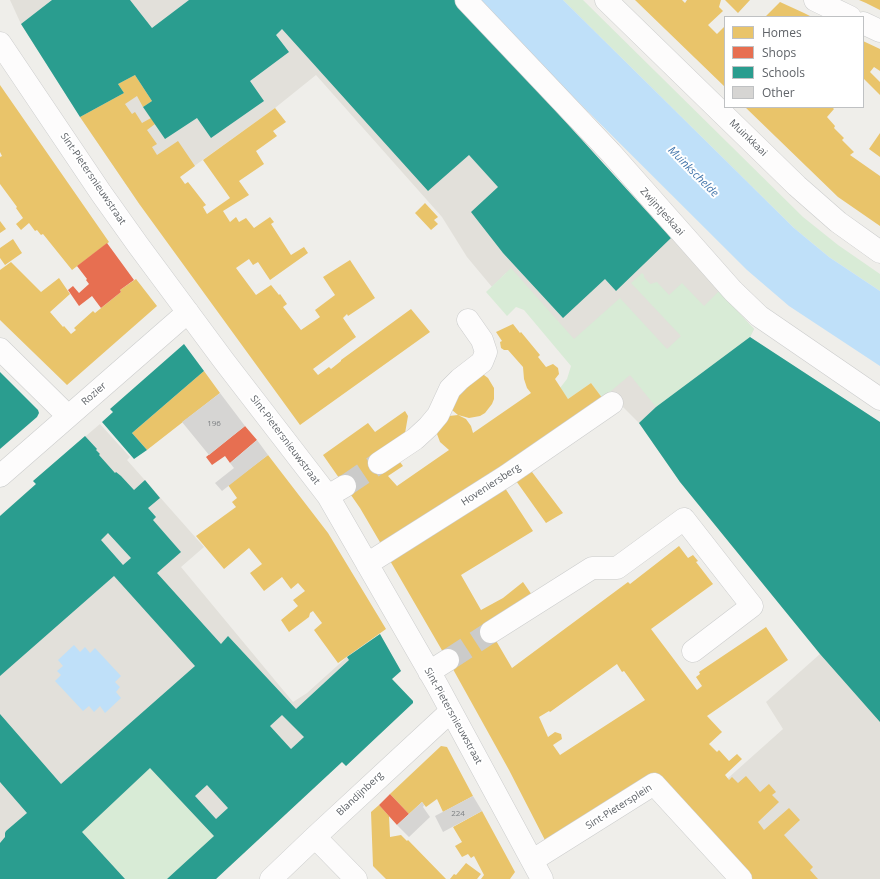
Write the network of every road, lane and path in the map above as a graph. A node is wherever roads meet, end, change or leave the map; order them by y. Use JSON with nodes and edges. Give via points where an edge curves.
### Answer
{"nodes":[{"id":1,"x":466,"y":0,"type":"edge"},
{"id":2,"x":606,"y":0,"type":"edge"},
{"id":3,"x":815,"y":0,"type":"edge"},
{"id":4,"x":848,"y":16,"type":"edge"},
{"id":5,"x":864,"y":23,"type":"edge"},
{"id":6,"x":880,"y":31,"type":"edge"},
{"id":7,"x":0,"y":43,"type":"edge"},
{"id":8,"x":880,"y":252,"type":"edge"},
{"id":9,"x":188,"y":312,"type":"junction"},
{"id":10,"x":468,"y":320,"type":"dead end"},
{"id":11,"x":0,"y":349,"type":"edge"},
{"id":12,"x":880,"y":399,"type":"edge"},
{"id":13,"x":612,"y":403,"type":"dead end"},
{"id":14,"x":68,"y":416,"type":"junction"},
{"id":15,"x":379,"y":463,"type":"tunnel mouth"},
{"id":16,"x":0,"y":476,"type":"edge"},
{"id":17,"x":367,"y":564,"type":"junction"},
{"id":18,"x":491,"y":632,"type":"tunnel mouth"},
{"id":19,"x":693,"y":651,"type":"dead end"},
{"id":20,"x":448,"y":660,"type":"tunnel mouth"},
{"id":21,"x":429,"y":672,"type":"junction"},
{"id":22,"x":451,"y":711,"type":"junction"},
{"id":23,"x":314,"y":836,"type":"junction"},
{"id":24,"x":537,"y":870,"type":"edge"},
{"id":25,"x":271,"y":879,"type":"edge"},
{"id":26,"x":356,"y":879,"type":"edge"},
{"id":27,"x":741,"y":879,"type":"edge"}],
"edges":[{"from":1,"to":12,"type":"street","name":"Zwijntjeskaai","via":[[607,149],[733,291],[759,316]]},
{"from":2,"to":8,"type":"street","name":"Muinkkaai","via":[[798,186],[838,222]]},
{"from":3,"to":4,"type":"street"},
{"from":5,"to":6,"type":"street"},
{"from":7,"to":9,"type":"street","name":"Sint-Pietersnieuwstraat","via":[[101,193]]},
{"from":9,"to":14,"type":"street","name":"Rozier"},
{"from":9,"to":17,"type":"street","name":"Sint-Pietersnieuwstraat","via":[[336,491]]},
{"from":10,"to":15,"type":"street","via":[[481,338],[486,352],[482,362],[450,389],[438,415],[428,427]]},
{"from":11,"to":14,"type":"street"},
{"from":13,"to":17,"type":"street","name":"Hoveniersberg","via":[[506,476]]},
{"from":14,"to":16,"type":"street","name":"Rozier"},
{"from":17,"to":21,"type":"street","name":"Sint-Pietersnieuwstraat"},
{"from":18,"to":19,"type":"street","via":[[592,568],[617,568],[684,519],[752,606]]},
{"from":20,"to":21,"type":"street"},
{"from":21,"to":22,"type":"street","name":"Sint-Pietersnieuwstraat"},
{"from":22,"to":23,"type":"street","name":"Blandijnberg"},
{"from":22,"to":24,"type":"street","name":"Sint-Pietersnieuwstraat"},
{"from":23,"to":25,"type":"street","name":"Blandijnberg"},
{"from":23,"to":26,"type":"street"},
{"from":24,"to":27,"type":"street","name":"Sint-Pietersplein","via":[[654,784]]}]}
